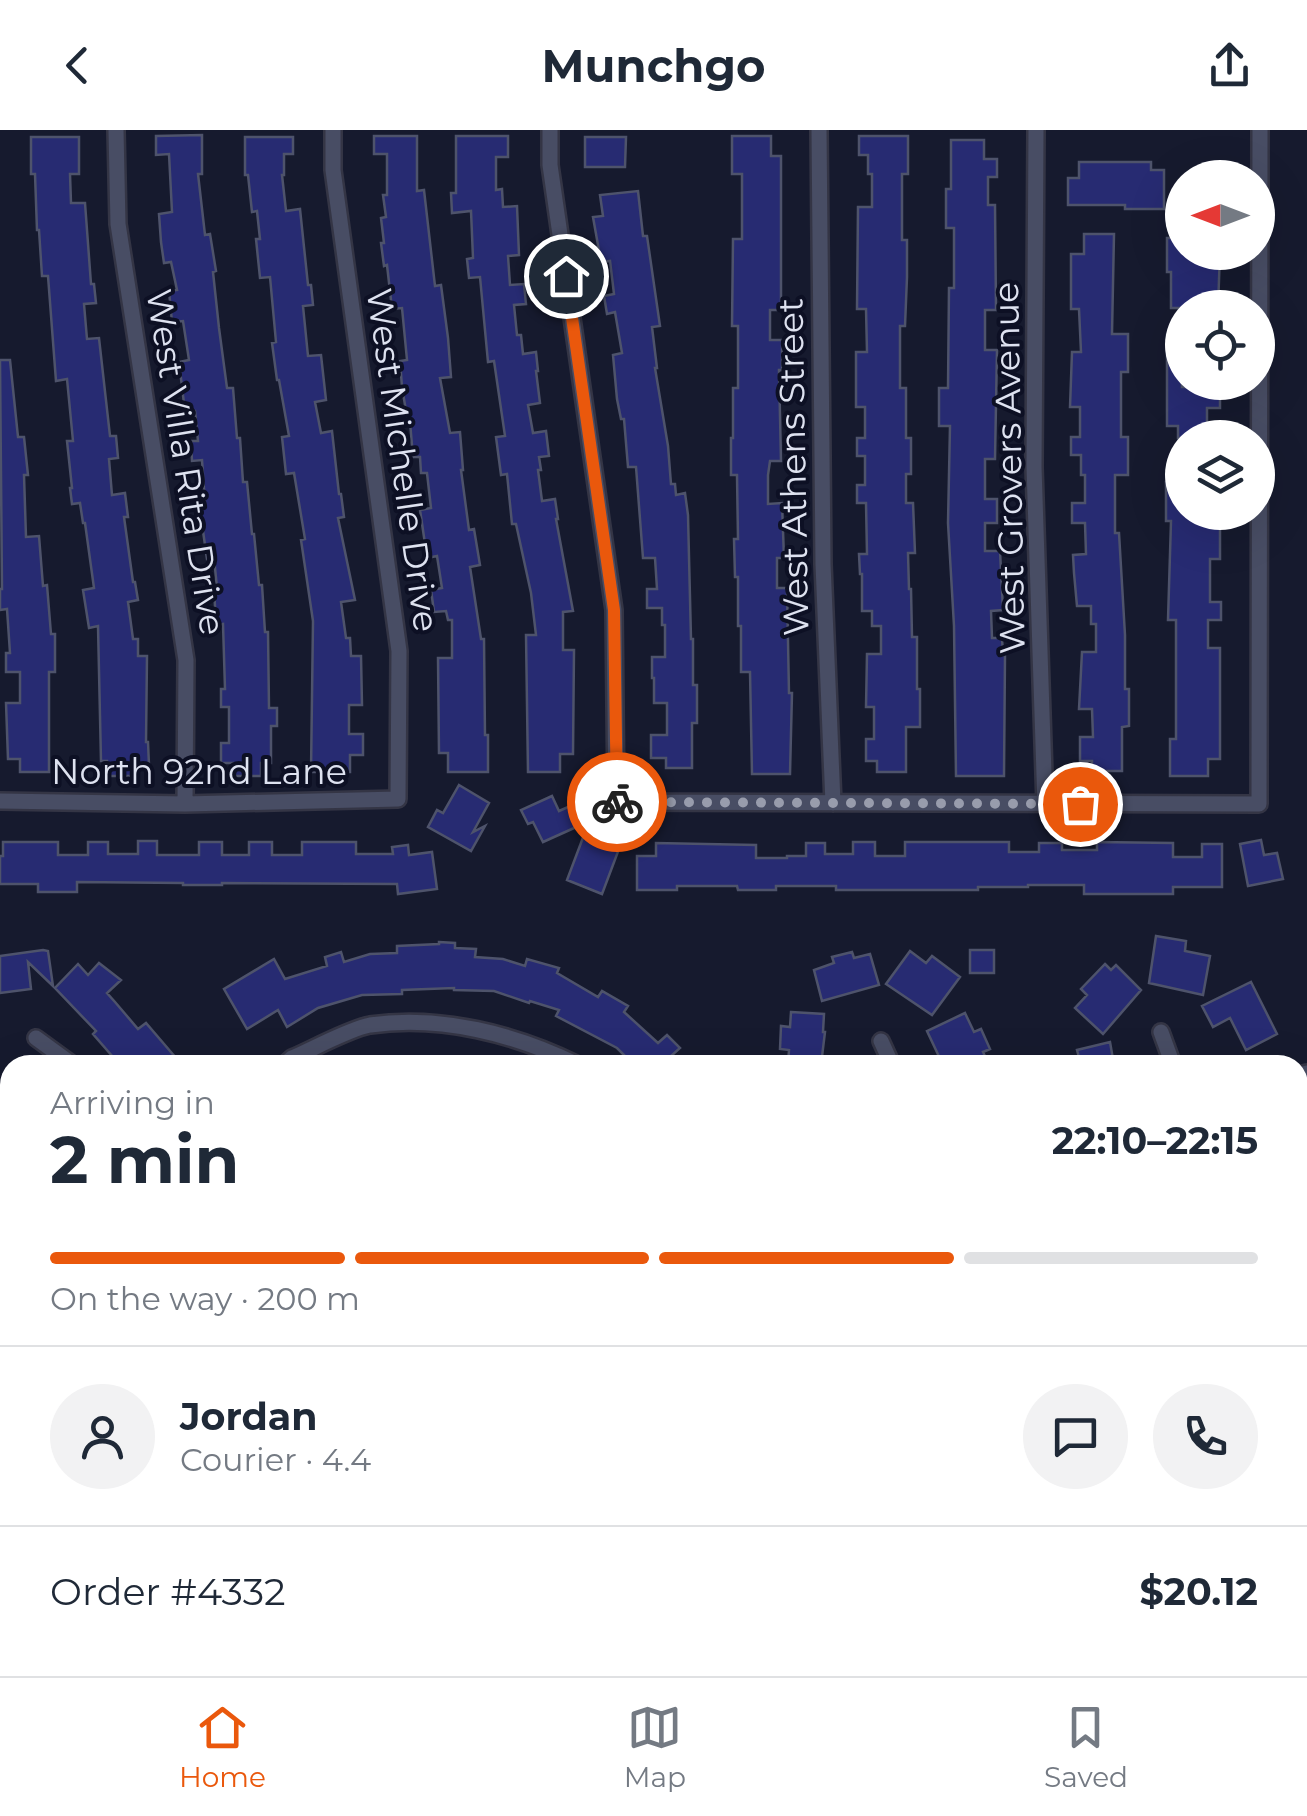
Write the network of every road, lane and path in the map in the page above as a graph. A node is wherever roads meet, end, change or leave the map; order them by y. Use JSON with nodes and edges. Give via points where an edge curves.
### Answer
{"nodes":[{"id":1,"x":116,"y":130,"type":"edge"},
{"id":2,"x":333,"y":130,"type":"edge"},
{"id":3,"x":550,"y":130,"type":"edge"},
{"id":4,"x":819,"y":130,"type":"edge"},
{"id":5,"x":1036,"y":130,"type":"edge"},
{"id":6,"x":1260,"y":130,"type":"edge"},
{"id":7,"x":398,"y":800,"type":"joint"},
{"id":8,"x":0,"y":801,"type":"edge"},
{"id":9,"x":833,"y":803,"type":"junction"},
{"id":10,"x":185,"y":804,"type":"junction"},
{"id":11,"x":1044,"y":805,"type":"junction"},
{"id":12,"x":1162,"y":1032,"type":"dead end"},
{"id":13,"x":36,"y":1038,"type":"dead end"},
{"id":14,"x":881,"y":1042,"type":"dead end"},
{"id":15,"x":59,"y":1055,"type":"edge"},
{"id":16,"x":299,"y":1055,"type":"edge"},
{"id":17,"x":557,"y":1055,"type":"edge"},
{"id":18,"x":887,"y":1055,"type":"edge"},
{"id":19,"x":1169,"y":1055,"type":"edge"}],
"edges":[{"from":1,"to":10,"type":"street","name":"West Villa Rita Drive","via":[[118,224],[186,660]]},
{"from":2,"to":7,"type":"street","name":"West Michelle Drive","via":[[399,651]]},
{"from":3,"to":9,"type":"street","via":[[614,610],[616,802]]},
{"from":4,"to":9,"type":"street","name":"West Athens Street","via":[[823,564]]},
{"from":5,"to":11,"type":"street","name":"West Grovers Avenue","via":[[1034,467]]},
{"from":6,"to":11,"type":"street","via":[[1258,804]]},
{"from":7,"to":10,"type":"street","name":"North 92nd Lane"},
{"from":8,"to":10,"type":"street","name":"North 92nd Lane"},
{"from":9,"to":11,"type":"street"},
{"from":12,"to":19,"type":"street"},
{"from":13,"to":15,"type":"street"},
{"from":14,"to":18,"type":"street"},
{"from":16,"to":17,"type":"street","via":[[366,1026],[444,1022]]}]}
